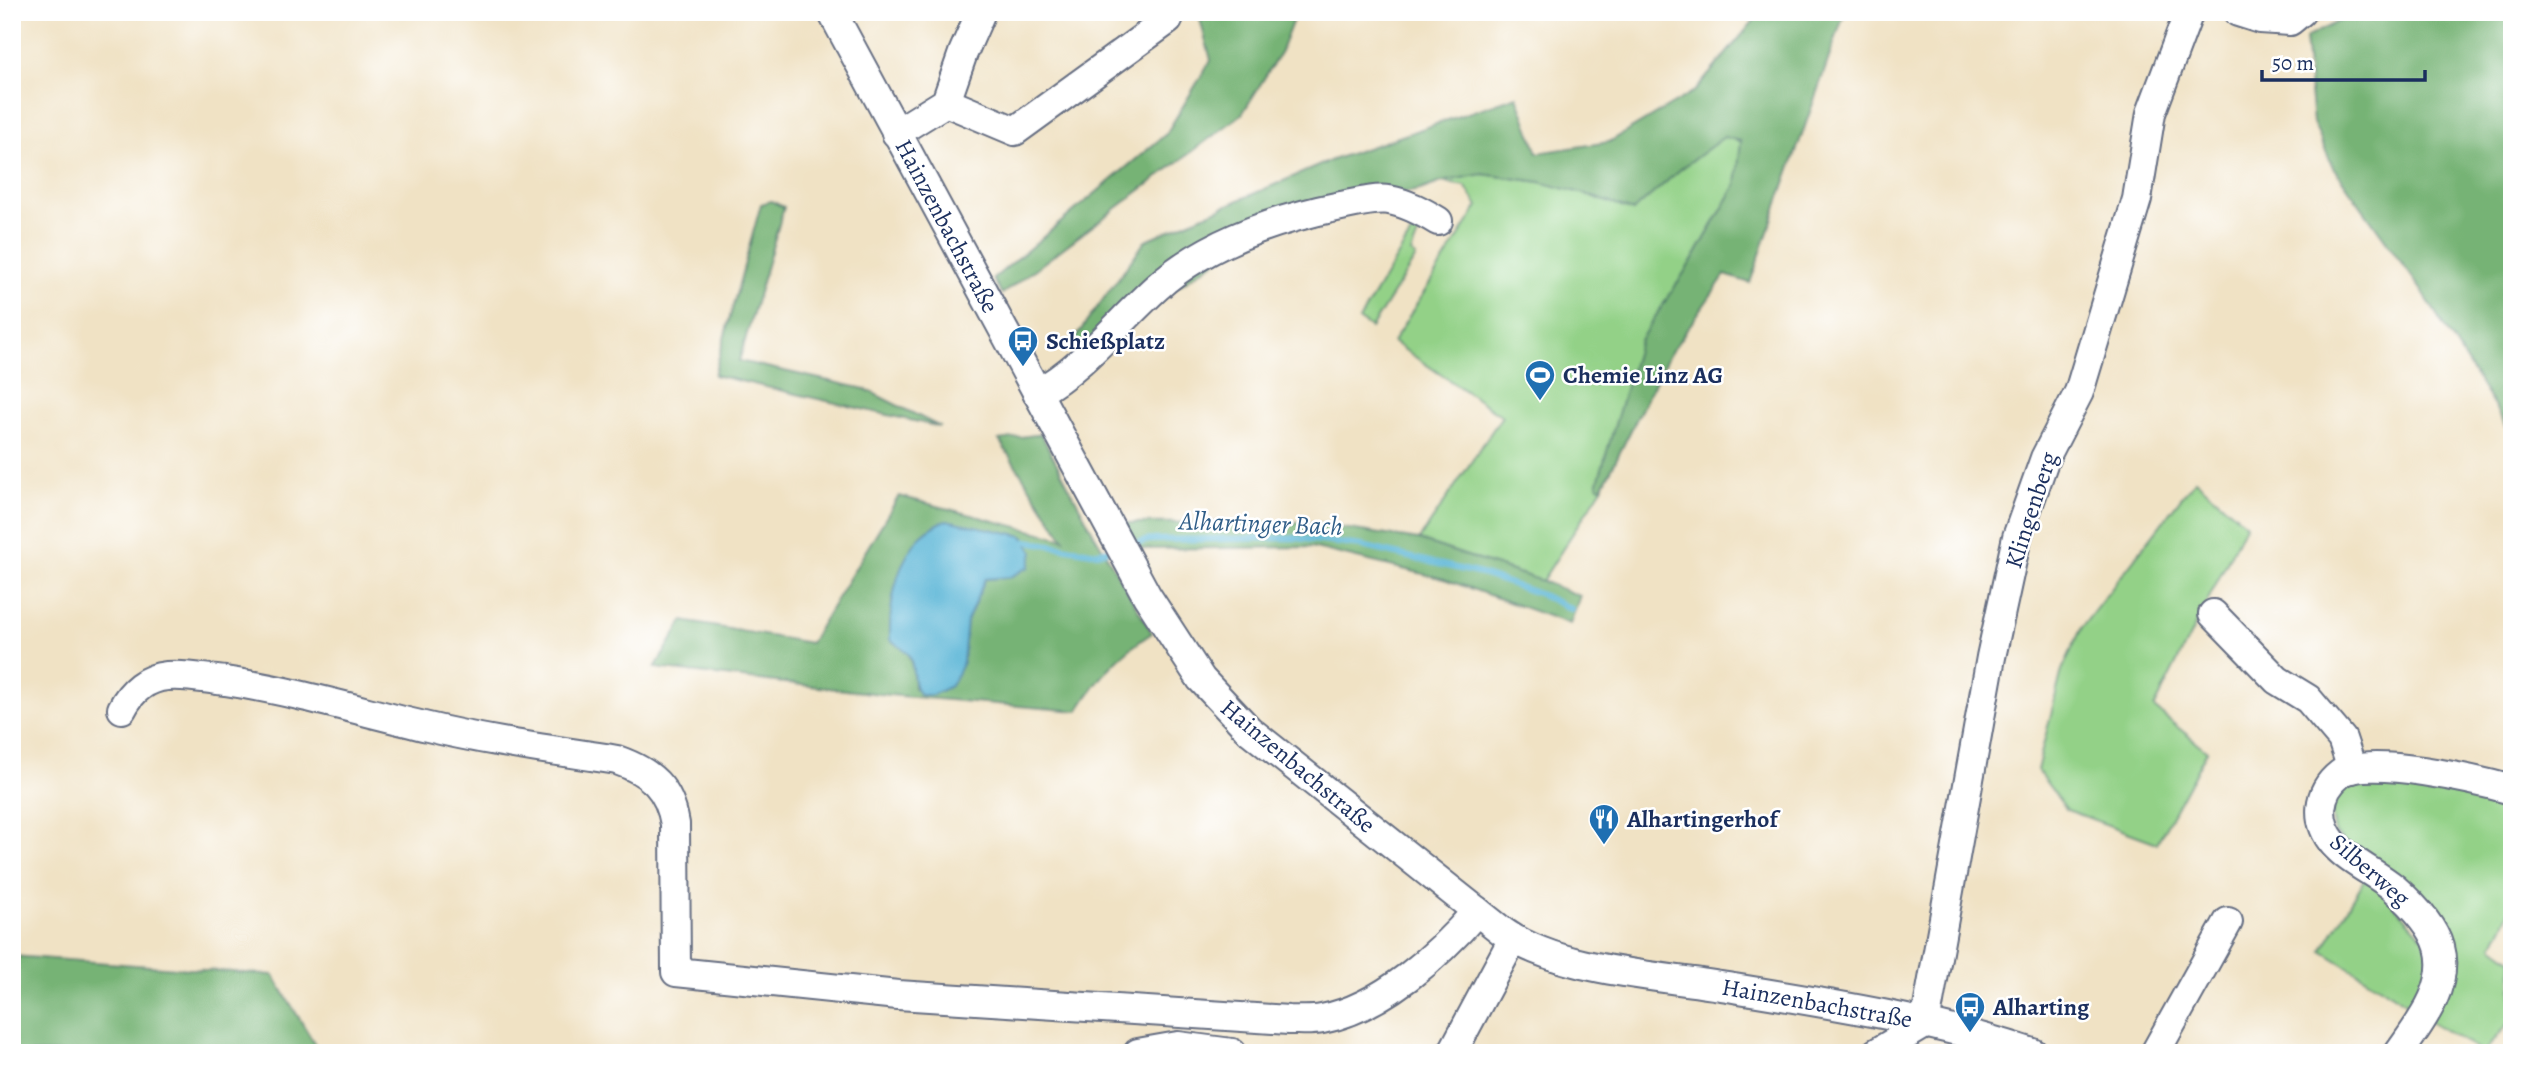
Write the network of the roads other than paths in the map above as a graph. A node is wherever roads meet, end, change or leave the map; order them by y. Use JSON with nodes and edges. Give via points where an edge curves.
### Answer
{"nodes":[{"id":1,"x":832,"y":12,"type":"edge"},
{"id":2,"x":981,"y":12,"type":"edge"},
{"id":3,"x":1168,"y":12,"type":"edge"},
{"id":4,"x":2189,"y":12,"type":"edge"},
{"id":5,"x":2238,"y":12,"type":"edge"},
{"id":6,"x":2301,"y":12,"type":"edge"},
{"id":7,"x":946,"y":102,"type":"junction"},
{"id":8,"x":897,"y":133,"type":"junction"},
{"id":9,"x":1438,"y":221,"type":"dead end"},
{"id":10,"x":1037,"y":393,"type":"junction"},
{"id":11,"x":2213,"y":614,"type":"dead end"},
{"id":12,"x":122,"y":709,"type":"dead end"},
{"id":13,"x":2352,"y":769,"type":"junction"},
{"id":14,"x":2512,"y":790,"type":"edge"},
{"id":15,"x":1477,"y":911,"type":"junction"},
{"id":16,"x":2228,"y":922,"type":"dead end"},
{"id":17,"x":1513,"y":939,"type":"junction"},
{"id":18,"x":1925,"y":1024,"type":"junction"},
{"id":19,"x":1138,"y":1053,"type":"edge"},
{"id":20,"x":1232,"y":1053,"type":"edge"},
{"id":21,"x":1452,"y":1053,"type":"edge"},
{"id":22,"x":1875,"y":1053,"type":"edge"},
{"id":23,"x":2032,"y":1053,"type":"edge"},
{"id":24,"x":2155,"y":1053,"type":"edge"},
{"id":25,"x":2399,"y":1053,"type":"edge"}],
"edges":[{"from":1,"to":8,"type":"street","name":"Hainzenbachstraße"},
{"from":2,"to":7,"type":"street"},
{"from":3,"to":7,"type":"street","via":[[1168,20],[1015,131]]},
{"from":4,"to":18,"type":"street","name":"Klingenberg","via":[[2151,113],[2137,198],[2079,392],[2045,458],[2017,537]]},
{"from":5,"to":6,"type":"street","via":[[2290,21]]},
{"from":7,"to":8,"type":"street"},
{"from":8,"to":10,"type":"street","name":"Hainzenbachstraße"},
{"from":9,"to":10,"type":"street","via":[[1412,206],[1387,200],[1366,202],[1315,211],[1228,242],[1178,270],[1087,357]]},
{"from":10,"to":15,"type":"street","name":"Hainzenbachstraße","via":[[1127,561],[1184,656],[1222,704],[1248,730]]},
{"from":11,"to":13,"type":"street","via":[[2277,680],[2308,699],[2342,739]]},
{"from":12,"to":15,"type":"street","via":[[136,688],[151,679],[189,676],[266,687],[503,743],[633,765],[649,775],[672,807],[676,972],[898,995],[1322,1019],[1355,1009],[1405,979],[1448,945]]},
{"from":13,"to":14,"type":"street","via":[[2434,772]]},
{"from":13,"to":25,"type":"street","name":"Silberweg","via":[[2330,783],[2322,796],[2325,831],[2335,845],[2417,911],[2439,947],[2437,988]]},
{"from":15,"to":17,"type":"street","name":"Hainzenbachstraße"},
{"from":16,"to":24,"type":"street"},
{"from":17,"to":18,"type":"street","name":"Hainzenbachstraße","via":[[1590,965],[1873,1010]]},
{"from":17,"to":21,"type":"street"},
{"from":18,"to":22,"type":"street"},
{"from":18,"to":23,"type":"street","name":"Hainzenbachstraße"},
{"from":19,"to":20,"type":"street","via":[[1178,1046]]}]}
